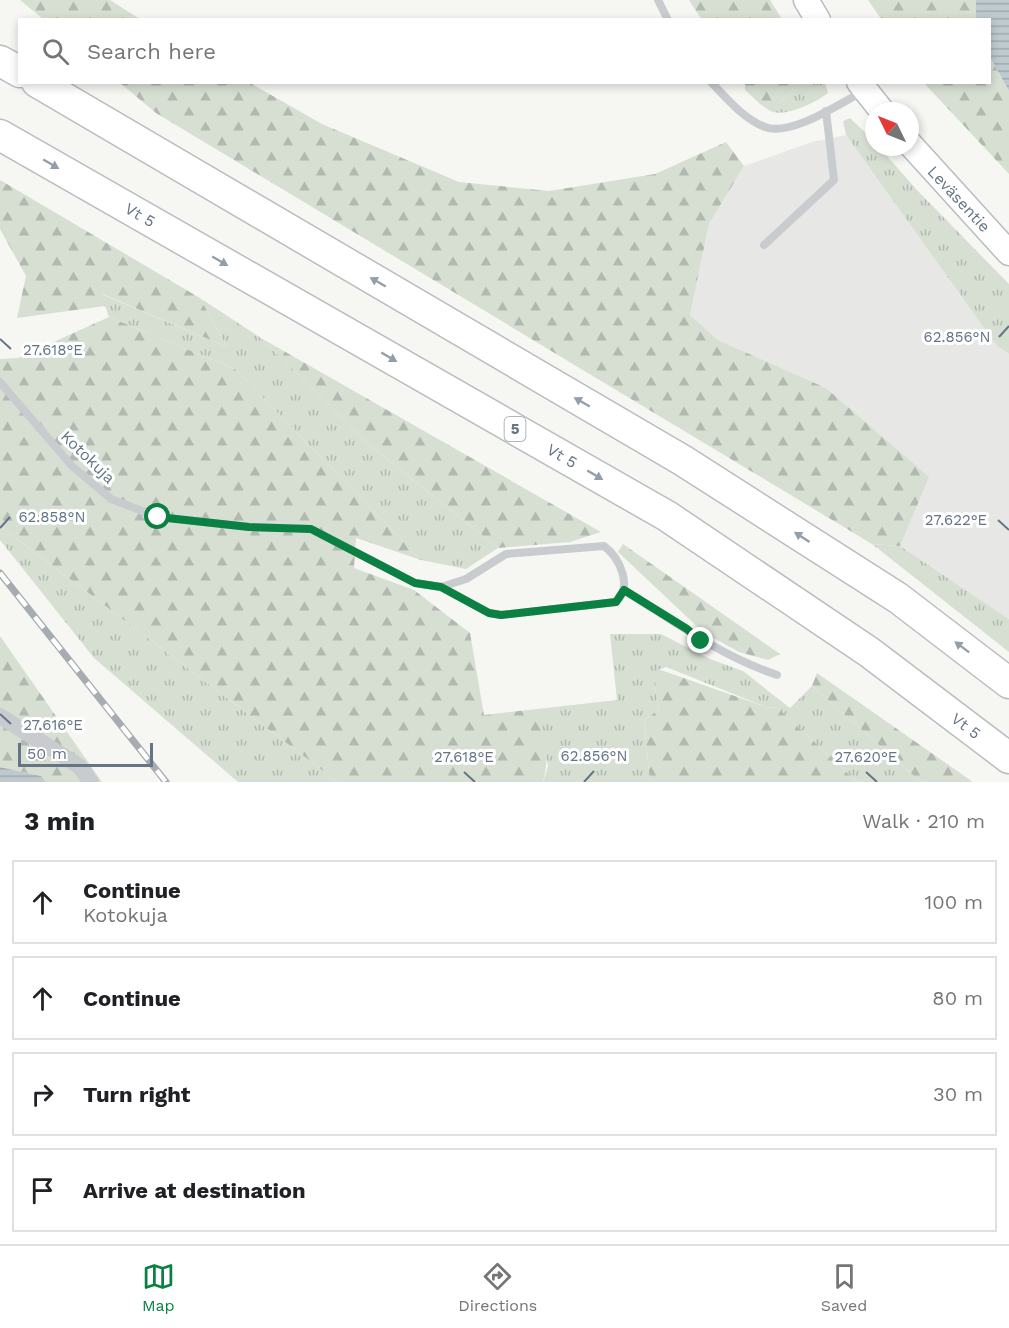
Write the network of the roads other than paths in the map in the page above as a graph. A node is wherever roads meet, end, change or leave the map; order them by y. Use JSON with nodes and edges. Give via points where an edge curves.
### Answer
{"nodes":[{"id":1,"x":658,"y":0,"type":"edge"},
{"id":2,"x":806,"y":0,"type":"edge"},
{"id":3,"x":667,"y":18,"type":"edge"},
{"id":4,"x":817,"y":18,"type":"edge"},
{"id":5,"x":0,"y":61,"type":"edge"},
{"id":6,"x":18,"y":71,"type":"edge"},
{"id":7,"x":40,"y":84,"type":"edge"},
{"id":8,"x":713,"y":84,"type":"edge"},
{"id":9,"x":862,"y":87,"type":"edge"},
{"id":10,"x":874,"y":102,"type":"edge"},
{"id":11,"x":826,"y":111,"type":"junction"},
{"id":12,"x":0,"y":135,"type":"edge"},
{"id":13,"x":919,"y":154,"type":"edge"},
{"id":14,"x":764,"y":245,"type":"dead end"},
{"id":15,"x":1009,"y":253,"type":"edge"},
{"id":16,"x":0,"y":382,"type":"edge"},
{"id":17,"x":441,"y":587,"type":"junction"},
{"id":18,"x":624,"y":590,"type":"junction"},
{"id":19,"x":777,"y":675,"type":"dead end"},
{"id":20,"x":1009,"y":683,"type":"edge"},
{"id":21,"x":0,"y":716,"type":"edge"},
{"id":22,"x":1009,"y":758,"type":"edge"},
{"id":23,"x":91,"y":782,"type":"edge"}],
"edges":[{"from":1,"to":3,"type":"lane"},
{"from":2,"to":4,"type":"main road"},
{"from":5,"to":6,"type":"highway"},
{"from":20,"to":7,"type":"highway","one_way":true,"via":[[898,598],[682,460]]},
{"from":8,"to":11,"type":"lane","via":[[746,116],[771,128],[792,127]]},
{"from":9,"to":10,"type":"main road"},
{"from":9,"to":11,"type":"lane"},
{"from":11,"to":14,"type":"lane","via":[[834,180]]},
{"from":12,"to":22,"type":"highway","name":"Vt 5","number":"5","one_way":true,"via":[[667,516],[869,652]]},
{"from":13,"to":15,"type":"main road","name":"Leväsentie"},
{"from":16,"to":17,"type":"lane","name":"Kotokuja","via":[[72,466],[111,499],[158,517],[311,529],[415,583]]},
{"from":17,"to":18,"type":"lane","via":[[489,613],[501,615],[616,602]]},
{"from":17,"to":18,"type":"lane","via":[[466,579],[506,554],[595,544],[604,546],[617,559]]},
{"from":18,"to":19,"type":"lane","via":[[701,641]]},
{"from":21,"to":23,"type":"street","via":[[79,766]]}]}
